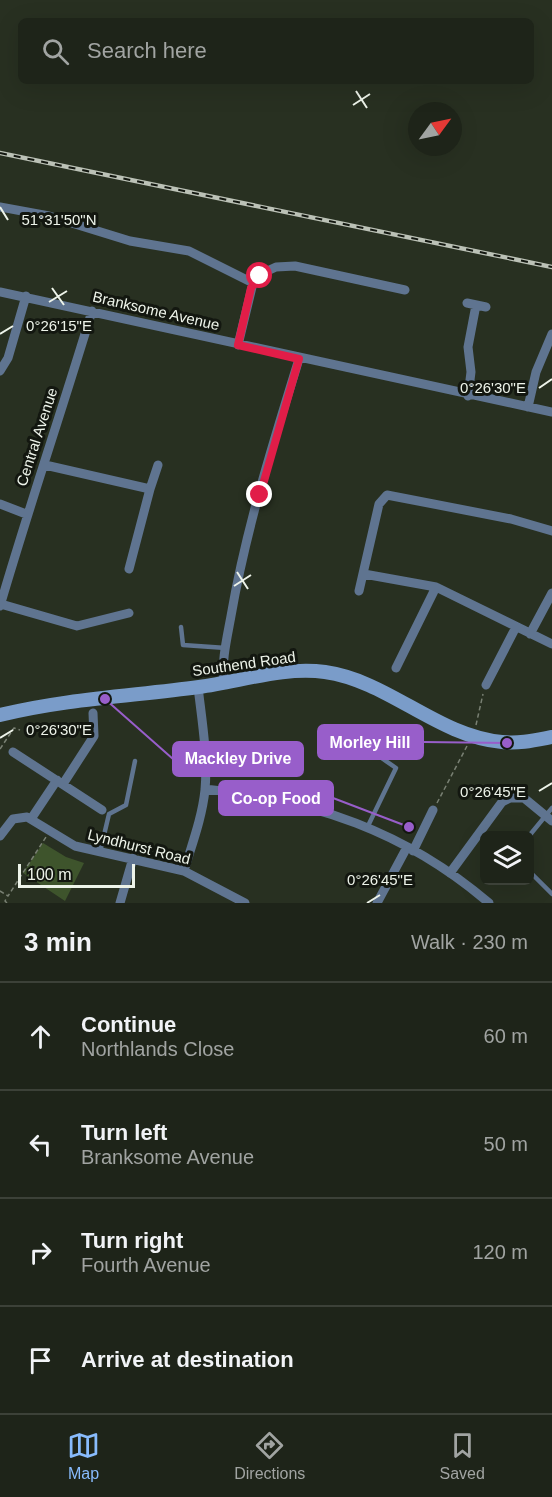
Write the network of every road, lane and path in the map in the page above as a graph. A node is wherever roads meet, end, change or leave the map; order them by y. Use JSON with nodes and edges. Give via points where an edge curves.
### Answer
{"nodes":[{"id":1,"x":0,"y":207,"type":"edge"},
{"id":2,"x":253,"y":283,"type":"junction"},
{"id":3,"x":405,"y":290,"type":"dead end"},
{"id":4,"x":0,"y":292,"type":"edge"},
{"id":5,"x":26,"y":296,"type":"junction"},
{"id":6,"x":486,"y":307,"type":"dead end"},
{"id":7,"x":92,"y":311,"type":"junction"},
{"id":8,"x":552,"y":334,"type":"edge"},
{"id":9,"x":238,"y":345,"type":"junction"},
{"id":10,"x":299,"y":359,"type":"junction"},
{"id":11,"x":0,"y":371,"type":"edge"},
{"id":12,"x":468,"y":396,"type":"junction"},
{"id":13,"x":528,"y":407,"type":"junction"},
{"id":14,"x":552,"y":412,"type":"edge"},
{"id":15,"x":45,"y":465,"type":"junction"},
{"id":16,"x":158,"y":465,"type":"dead end"},
{"id":17,"x":150,"y":489,"type":"junction"},
{"id":18,"x":0,"y":504,"type":"edge"},
{"id":19,"x":26,"y":514,"type":"junction"},
{"id":20,"x":552,"y":531,"type":"edge"},
{"id":21,"x":129,"y":569,"type":"dead end"},
{"id":22,"x":364,"y":574,"type":"junction"},
{"id":23,"x":436,"y":587,"type":"junction"},
{"id":24,"x":359,"y":591,"type":"dead end"},
{"id":25,"x":552,"y":593,"type":"edge"},
{"id":26,"x":0,"y":605,"type":"edge"},
{"id":27,"x":129,"y":613,"type":"dead end"},
{"id":28,"x":181,"y":627,"type":"dead end"},
{"id":29,"x":516,"y":627,"type":"junction"},
{"id":30,"x":530,"y":634,"type":"junction"},
{"id":31,"x":552,"y":644,"type":"edge"},
{"id":32,"x":226,"y":648,"type":"junction"},
{"id":33,"x":396,"y":668,"type":"dead end"},
{"id":34,"x":224,"y":684,"type":"junction"},
{"id":35,"x":486,"y":685,"type":"joint"},
{"id":36,"x":198,"y":687,"type":"junction"},
{"id":37,"x":93,"y":713,"type":"dead end"},
{"id":38,"x":0,"y":715,"type":"edge"},
{"id":39,"x":20,"y":730,"type":"dead end"},
{"id":40,"x":473,"y":734,"type":"dead end"},
{"id":41,"x":472,"y":737,"type":"dead end"},
{"id":42,"x":552,"y":737,"type":"edge"},
{"id":43,"x":0,"y":749,"type":"edge"},
{"id":44,"x":13,"y":752,"type":"dead end"},
{"id":45,"x":383,"y":759,"type":"dead end"},
{"id":46,"x":135,"y":760,"type":"dead end"},
{"id":47,"x":60,"y":782,"type":"junction"},
{"id":48,"x":205,"y":789,"type":"junction"},
{"id":49,"x":552,"y":808,"type":"edge"},
{"id":50,"x":102,"y":810,"type":"dead end"},
{"id":51,"x":433,"y":810,"type":"joint"},
{"id":52,"x":31,"y":819,"type":"junction"},
{"id":53,"x":549,"y":819,"type":"edge"},
{"id":54,"x":367,"y":828,"type":"junction"},
{"id":55,"x":50,"y":832,"type":"junction"},
{"id":56,"x":534,"y":832,"type":"edge"},
{"id":57,"x":0,"y":836,"type":"edge"},
{"id":58,"x":410,"y":849,"type":"junction"},
{"id":59,"x":100,"y":852,"type":"junction"},
{"id":60,"x":134,"y":858,"type":"junction"},
{"id":61,"x":184,"y":871,"type":"junction"},
{"id":62,"x":450,"y":873,"type":"junction"},
{"id":63,"x":534,"y":876,"type":"edge"},
{"id":64,"x":0,"y":891,"type":"edge"},
{"id":65,"x":552,"y":894,"type":"edge"},
{"id":66,"x":8,"y":896,"type":"junction"},
{"id":67,"x":483,"y":901,"type":"edge"},
{"id":68,"x":7,"y":903,"type":"edge"},
{"id":69,"x":120,"y":903,"type":"edge"},
{"id":70,"x":246,"y":903,"type":"edge"},
{"id":71,"x":377,"y":903,"type":"edge"}],
"edges":[{"from":1,"to":2,"type":"street","via":[[50,216],[130,241],[189,251]]},
{"from":2,"to":3,"type":"street","via":[[272,268],[286,265]]},
{"from":2,"to":9,"type":"street"},
{"from":4,"to":5,"type":"street","name":"Branksome Avenue"},
{"from":5,"to":7,"type":"street","name":"Branksome Avenue"},
{"from":5,"to":11,"type":"street","via":[[8,358]]},
{"from":6,"to":12,"type":"street","via":[[472,304]]},
{"from":7,"to":9,"type":"street","name":"Branksome Avenue"},
{"from":7,"to":15,"type":"street","name":"Central Avenue"},
{"from":8,"to":13,"type":"street","via":[[536,372]]},
{"from":9,"to":10,"type":"street","name":"Branksome Avenue"},
{"from":10,"to":12,"type":"street","name":"Branksome Avenue"},
{"from":10,"to":32,"type":"street","via":[[245,549]]},
{"from":12,"to":13,"type":"street","name":"Branksome Avenue"},
{"from":13,"to":14,"type":"street","name":"Branksome Avenue"},
{"from":15,"to":17,"type":"street"},
{"from":15,"to":19,"type":"street","name":"Central Avenue"},
{"from":16,"to":17,"type":"street"},
{"from":17,"to":21,"type":"street"},
{"from":18,"to":19,"type":"street"},
{"from":19,"to":26,"type":"street","name":"Central Avenue"},
{"from":20,"to":22,"type":"street","via":[[387,495],[379,504]]},
{"from":22,"to":23,"type":"street"},
{"from":22,"to":24,"type":"street"},
{"from":23,"to":29,"type":"street"},
{"from":23,"to":33,"type":"street"},
{"from":25,"to":30,"type":"street"},
{"from":26,"to":27,"type":"street","via":[[77,626]]},
{"from":28,"to":32,"type":"lane","via":[[183,645]]},
{"from":29,"to":30,"type":"street"},
{"from":29,"to":35,"type":"street"},
{"from":30,"to":31,"type":"street"},
{"from":32,"to":34,"type":"street"},
{"from":34,"to":36,"type":"street","name":"Southend Road"},
{"from":34,"to":42,"type":"street","name":"Southend Road","via":[[297,671],[324,672],[356,680],[447,725],[487,740],[517,742]]},
{"from":35,"to":40,"type":"path"},
{"from":36,"to":38,"type":"street","name":"Southend Road","via":[[60,703]]},
{"from":36,"to":48,"type":"street"},
{"from":37,"to":47,"type":"street","via":[[94,736]]},
{"from":39,"to":43,"type":"path","via":[[14,728]]},
{"from":41,"to":51,"type":"path"},
{"from":44,"to":47,"type":"street"},
{"from":45,"to":54,"type":"lane","via":[[396,768]]},
{"from":46,"to":59,"type":"lane","via":[[126,805],[109,814]]},
{"from":47,"to":50,"type":"street"},
{"from":47,"to":52,"type":"street"},
{"from":48,"to":54,"type":"street","via":[[295,802]]},
{"from":48,"to":61,"type":"street"},
{"from":49,"to":53,"type":"lane"},
{"from":51,"to":58,"type":"street"},
{"from":52,"to":55,"type":"street","name":"Lyndhurst Road"},
{"from":52,"to":57,"type":"street","via":[[14,819]]},
{"from":53,"to":56,"type":"lane"},
{"from":53,"to":62,"type":"street","via":[[524,798],[502,802]]},
{"from":54,"to":58,"type":"street"},
{"from":55,"to":59,"type":"street","name":"Lyndhurst Road","via":[[75,846]]},
{"from":55,"to":66,"type":"path"},
{"from":58,"to":62,"type":"street"},
{"from":58,"to":71,"type":"street"},
{"from":59,"to":60,"type":"street","name":"Lyndhurst Road"},
{"from":60,"to":61,"type":"street","name":"Lyndhurst Road"},
{"from":60,"to":69,"type":"street"},
{"from":61,"to":70,"type":"street","name":"Lyndhurst Road"},
{"from":62,"to":67,"type":"street"},
{"from":63,"to":65,"type":"lane"},
{"from":64,"to":66,"type":"path"},
{"from":66,"to":68,"type":"path"}]}
